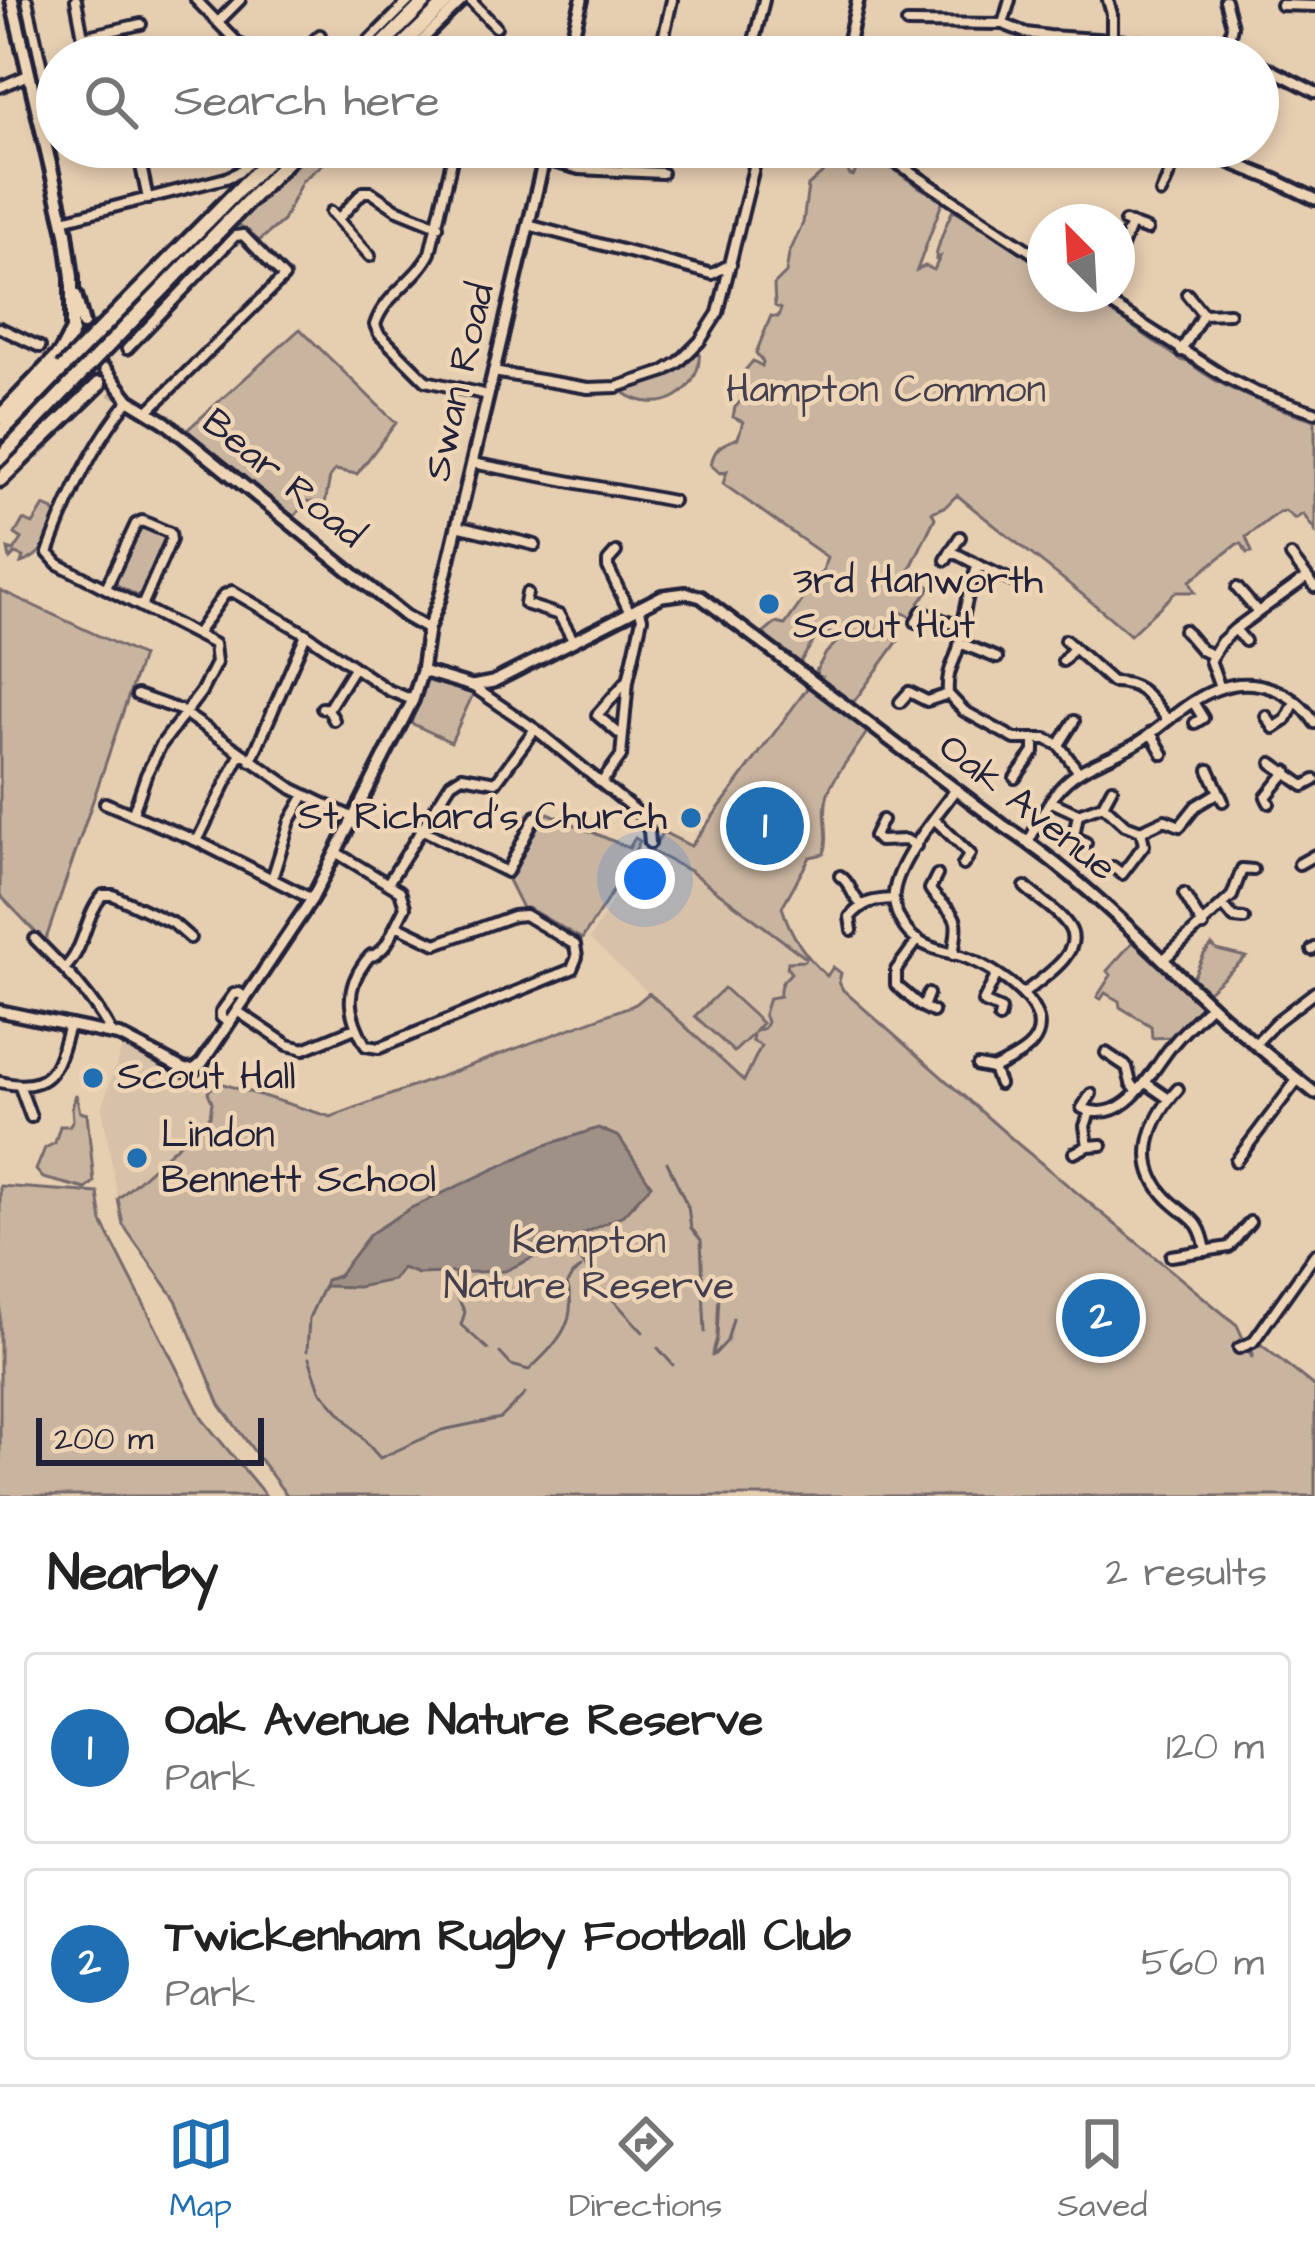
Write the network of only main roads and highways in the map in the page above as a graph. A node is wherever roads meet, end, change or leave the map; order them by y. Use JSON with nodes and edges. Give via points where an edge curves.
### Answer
{"nodes":[{"id":1,"x":12,"y":0,"type":"edge"},
{"id":2,"x":428,"y":0,"type":"edge"},
{"id":3,"x":449,"y":0,"type":"edge"},
{"id":4,"x":391,"y":36,"type":"edge"},
{"id":5,"x":412,"y":36,"type":"edge"},
{"id":6,"x":36,"y":109,"type":"edge"},
{"id":7,"x":50,"y":168,"type":"edge"},
{"id":8,"x":259,"y":168,"type":"edge"},
{"id":9,"x":281,"y":168,"type":"edge"},
{"id":10,"x":77,"y":331,"type":"joint"},
{"id":11,"x":100,"y":377,"type":"road end"},
{"id":12,"x":0,"y":417,"type":"edge"},
{"id":13,"x":0,"y":433,"type":"edge"},
{"id":14,"x":0,"y":458,"type":"edge"},
{"id":15,"x":0,"y":480,"type":"edge"}],
"edges":[{"from":1,"to":6,"type":"main road"},
{"from":2,"to":4,"type":"highway"},
{"from":3,"to":5,"type":"highway"},
{"from":7,"to":10,"type":"main road"},
{"from":8,"to":13,"type":"highway","bridge":true},
{"from":9,"to":14,"type":"highway","bridge":true},
{"from":10,"to":12,"type":"highway"},
{"from":11,"to":15,"type":"highway"}]}
